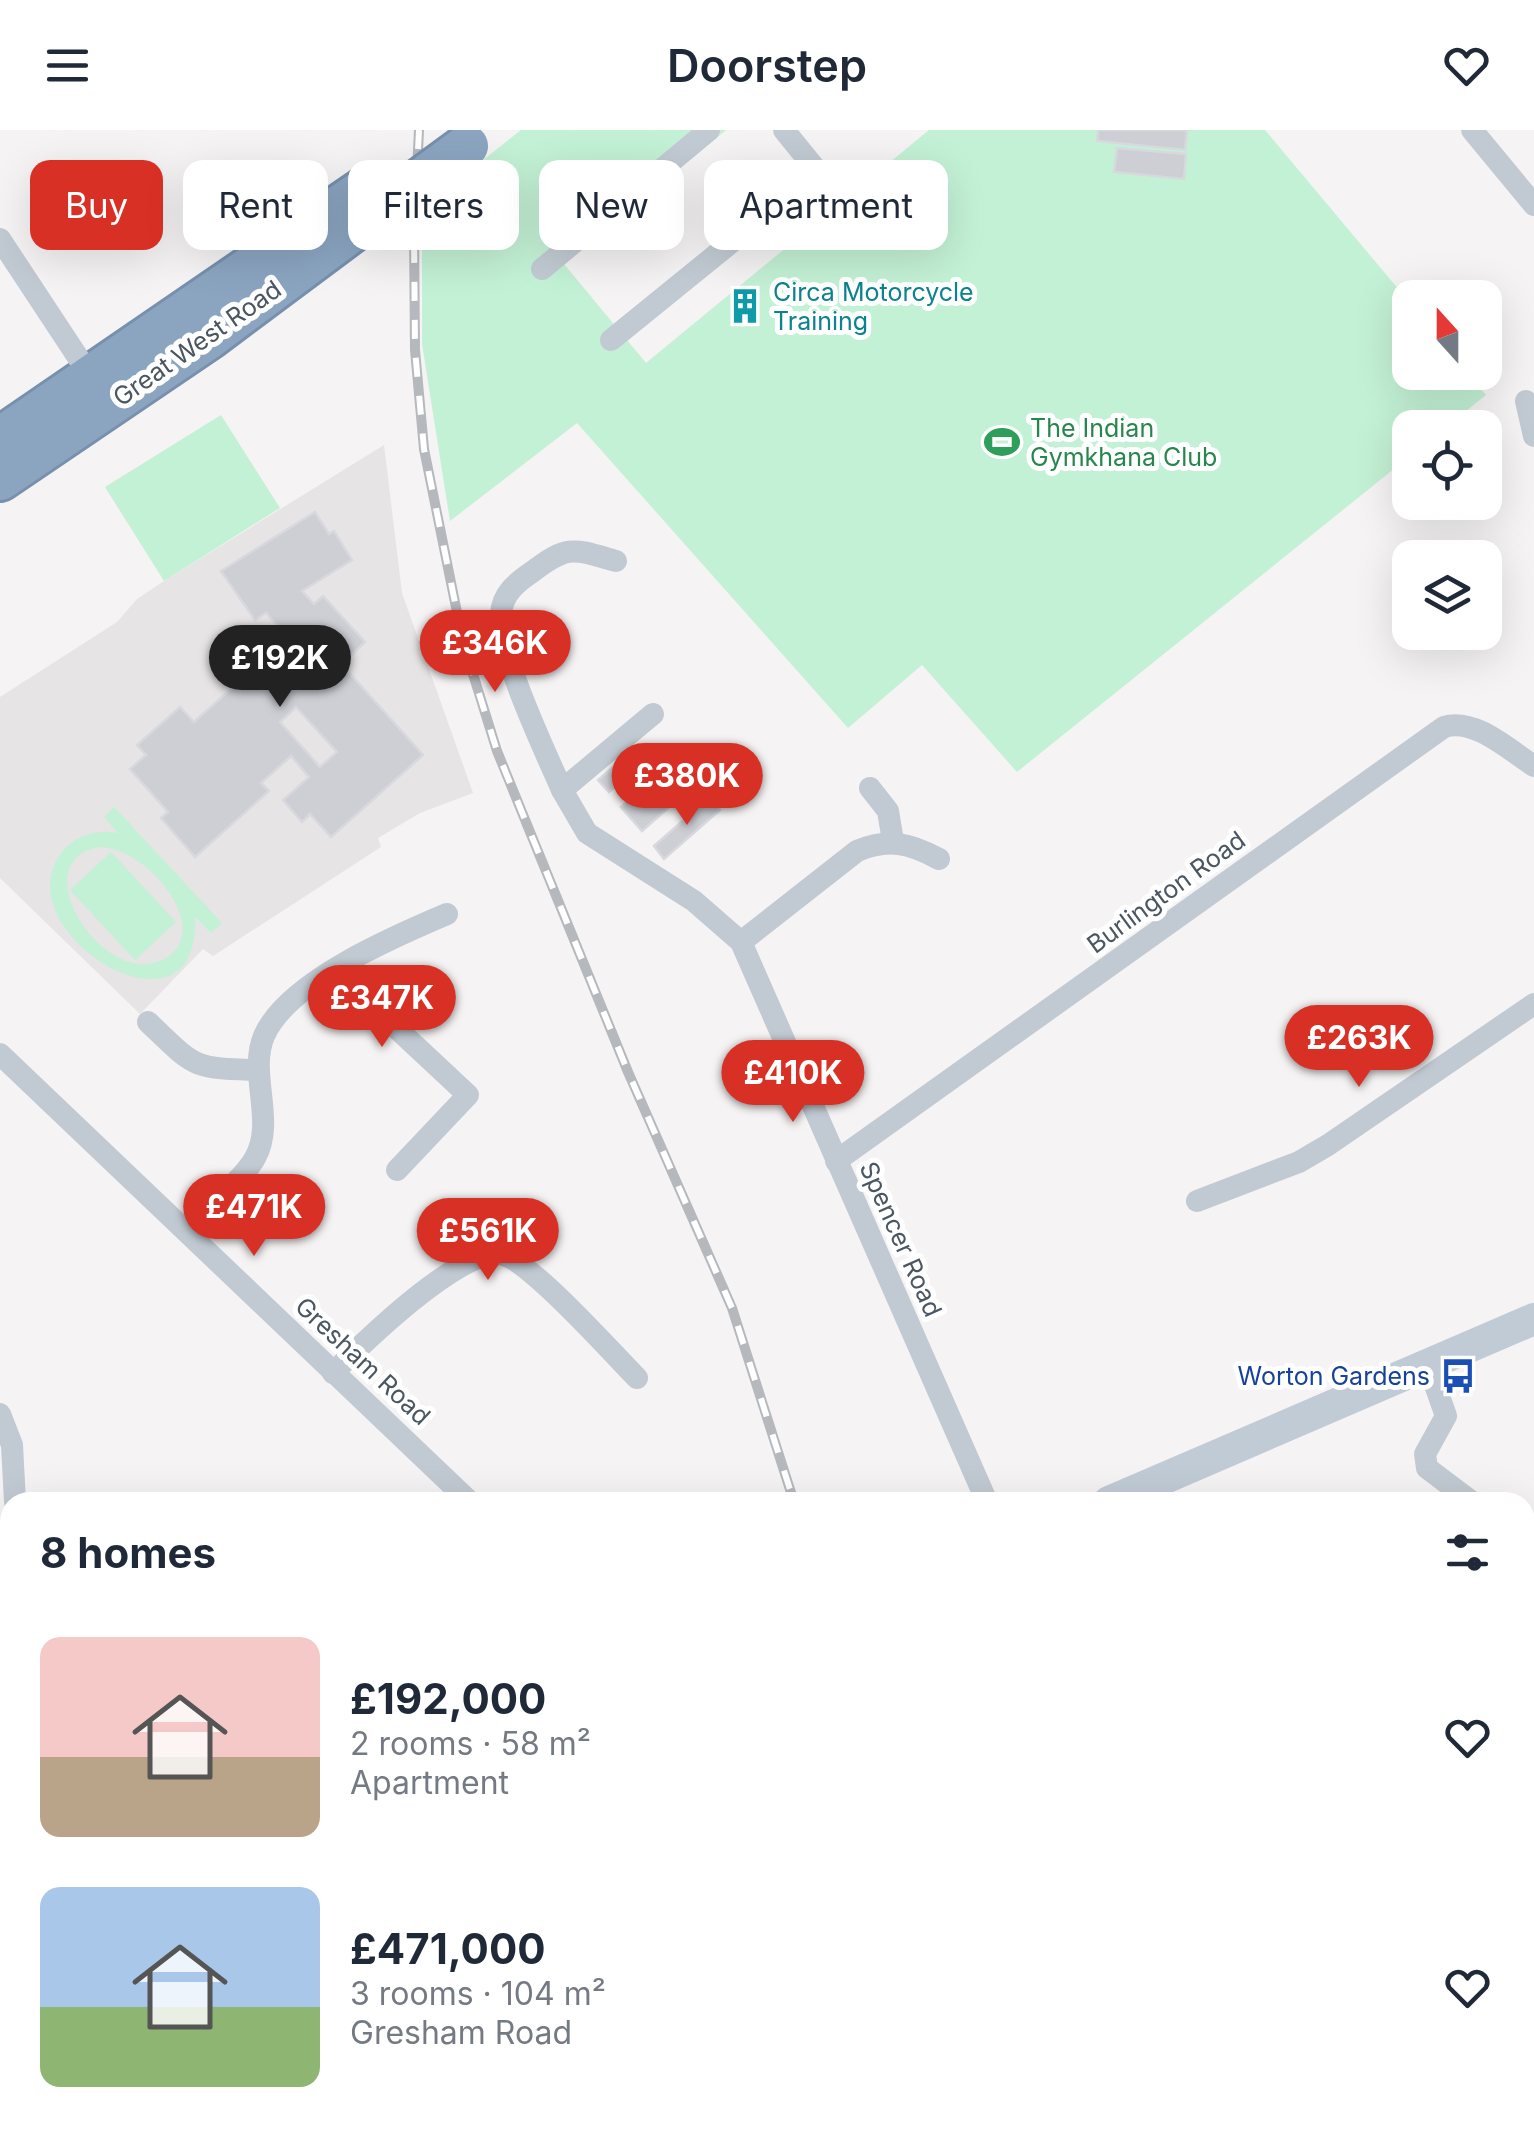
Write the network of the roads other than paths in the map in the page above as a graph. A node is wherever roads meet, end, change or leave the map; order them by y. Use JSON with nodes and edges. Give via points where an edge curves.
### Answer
{"nodes":[{"id":1,"x":710,"y":130,"type":"edge"},
{"id":2,"x":784,"y":130,"type":"edge"},
{"id":3,"x":1472,"y":130,"type":"edge"},
{"id":4,"x":467,"y":135,"type":"edge"},
{"id":5,"x":431,"y":160,"type":"edge"},
{"id":6,"x":1534,"y":205,"type":"edge"},
{"id":7,"x":348,"y":216,"type":"edge"},
{"id":8,"x":348,"y":220,"type":"edge"},
{"id":9,"x":0,"y":240,"type":"edge"},
{"id":10,"x":542,"y":269,"type":"dead end"},
{"id":11,"x":611,"y":340,"type":"dead end"},
{"id":12,"x":91,"y":377,"type":"junction"},
{"id":13,"x":1526,"y":400,"type":"dead end"},
{"id":14,"x":1534,"y":436,"type":"edge"},
{"id":15,"x":0,"y":439,"type":"edge"},
{"id":16,"x":0,"y":480,"type":"edge"},
{"id":17,"x":616,"y":561,"type":"dead end"},
{"id":18,"x":653,"y":714,"type":"dead end"},
{"id":19,"x":1534,"y":766,"type":"edge"},
{"id":20,"x":870,"y":788,"type":"dead end"},
{"id":21,"x":562,"y":790,"type":"junction"},
{"id":22,"x":893,"y":841,"type":"junction"},
{"id":23,"x":939,"y":859,"type":"dead end"},
{"id":24,"x":446,"y":914,"type":"dead end"},
{"id":25,"x":741,"y":942,"type":"junction"},
{"id":26,"x":342,"y":965,"type":"junction"},
{"id":27,"x":1534,"y":1004,"type":"edge"},
{"id":28,"x":148,"y":1022,"type":"dead end"},
{"id":29,"x":0,"y":1054,"type":"edge"},
{"id":30,"x":258,"y":1070,"type":"junction"},
{"id":31,"x":836,"y":1161,"type":"junction"},
{"id":32,"x":397,"y":1170,"type":"dead end"},
{"id":33,"x":1198,"y":1201,"type":"dead end"},
{"id":34,"x":185,"y":1229,"type":"junction"},
{"id":35,"x":1534,"y":1319,"type":"edge"},
{"id":36,"x":1428,"y":1365,"type":"junction"},
{"id":37,"x":334,"y":1373,"type":"junction"},
{"id":38,"x":637,"y":1378,"type":"dead end"},
{"id":39,"x":0,"y":1414,"type":"edge"},
{"id":40,"x":14,"y":1492,"type":"edge"},
{"id":41,"x":460,"y":1492,"type":"edge"},
{"id":42,"x":983,"y":1492,"type":"edge"},
{"id":43,"x":1142,"y":1492,"type":"edge"},
{"id":44,"x":1459,"y":1492,"type":"edge"}],
"edges":[{"from":1,"to":10,"type":"street"},
{"from":2,"to":11,"type":"street","via":[[818,172]]},
{"from":3,"to":6,"type":"street"},
{"from":4,"to":5,"type":"highway","name":"Great West Road"},
{"from":7,"to":12,"type":"highway","name":"Great West Road"},
{"from":8,"to":16,"type":"highway","name":"Great West Road","via":[[208,338]]},
{"from":9,"to":12,"type":"street"},
{"from":12,"to":15,"type":"highway","name":"Great West Road"},
{"from":13,"to":14,"type":"street"},
{"from":17,"to":21,"type":"street","name":"Spencer Road","via":[[558,551],[516,583],[500,616],[513,668]]},
{"from":18,"to":21,"type":"street"},
{"from":19,"to":31,"type":"street","name":"Burlington Road","via":[[1469,726],[1444,727]]},
{"from":20,"to":22,"type":"street","via":[[888,811]]},
{"from":21,"to":25,"type":"street","name":"Spencer Road","via":[[587,833],[694,901]]},
{"from":22,"to":23,"type":"street"},
{"from":22,"to":25,"type":"street","via":[[856,852]]},
{"from":24,"to":26,"type":"street"},
{"from":25,"to":31,"type":"street","name":"Spencer Road"},
{"from":26,"to":30,"type":"street","via":[[278,1015],[263,1037]]},
{"from":26,"to":32,"type":"street","via":[[362,996],[468,1095]]},
{"from":27,"to":33,"type":"street","via":[[1328,1145]]},
{"from":28,"to":30,"type":"street","via":[[189,1062]]},
{"from":29,"to":34,"type":"street","name":"Gresham Road"},
{"from":30,"to":34,"type":"street","via":[[262,1122],[255,1159]]},
{"from":31,"to":42,"type":"street","name":"Spencer Road"},
{"from":34,"to":37,"type":"street","name":"Gresham Road"},
{"from":35,"to":36,"type":"main road"},
{"from":36,"to":43,"type":"main road"},
{"from":36,"to":44,"type":"street","via":[[1446,1416],[1425,1454],[1427,1468]]},
{"from":37,"to":38,"type":"street","via":[[388,1318],[476,1258],[501,1254],[527,1269]]},
{"from":37,"to":41,"type":"street","name":"Gresham Road"},
{"from":39,"to":40,"type":"street","via":[[12,1446]]}]}
